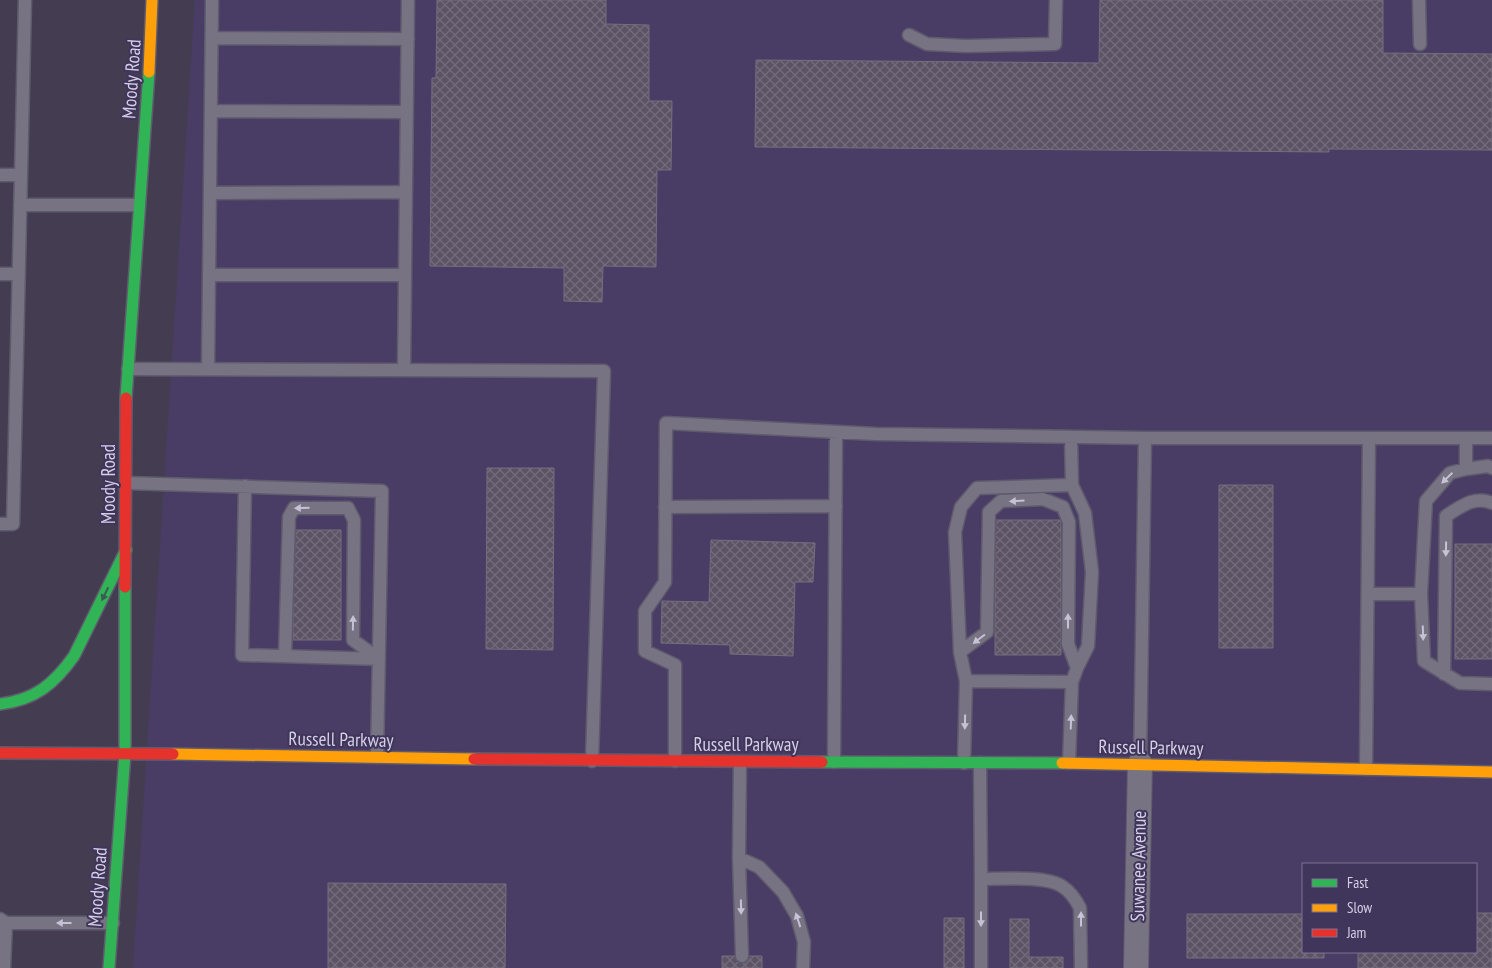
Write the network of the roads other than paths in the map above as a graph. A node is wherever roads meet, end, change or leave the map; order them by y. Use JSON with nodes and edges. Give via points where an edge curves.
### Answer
{"nodes":[{"id":1,"x":25,"y":0,"type":"edge"},
{"id":2,"x":152,"y":0,"type":"edge"},
{"id":3,"x":212,"y":0,"type":"edge"},
{"id":4,"x":408,"y":0,"type":"edge"},
{"id":5,"x":1056,"y":0,"type":"edge"},
{"id":6,"x":1419,"y":0,"type":"edge"},
{"id":7,"x":909,"y":35,"type":"dead end"},
{"id":8,"x":212,"y":38,"type":"junction"},
{"id":9,"x":408,"y":39,"type":"junction"},
{"id":10,"x":1420,"y":44,"type":"dead end"},
{"id":11,"x":211,"y":111,"type":"junction"},
{"id":12,"x":407,"y":112,"type":"junction"},
{"id":13,"x":0,"y":175,"type":"edge"},
{"id":14,"x":21,"y":175,"type":"junction"},
{"id":15,"x":406,"y":192,"type":"junction"},
{"id":16,"x":210,"y":193,"type":"junction"},
{"id":17,"x":20,"y":205,"type":"junction"},
{"id":18,"x":139,"y":205,"type":"junction"},
{"id":19,"x":0,"y":274,"type":"edge"},
{"id":20,"x":18,"y":274,"type":"junction"},
{"id":21,"x":209,"y":275,"type":"junction"},
{"id":22,"x":405,"y":275,"type":"junction"},
{"id":23,"x":128,"y":369,"type":"junction"},
{"id":24,"x":208,"y":369,"type":"junction"},
{"id":25,"x":404,"y":370,"type":"junction"},
{"id":26,"x":836,"y":432,"type":"junction"},
{"id":27,"x":1071,"y":437,"type":"junction"},
{"id":28,"x":1145,"y":438,"type":"junction"},
{"id":29,"x":1369,"y":438,"type":"junction"},
{"id":30,"x":1466,"y":438,"type":"junction"},
{"id":31,"x":1492,"y":438,"type":"edge"},
{"id":32,"x":1492,"y":468,"type":"edge"},
{"id":33,"x":1466,"y":469,"type":"junction"},
{"id":34,"x":126,"y":483,"type":"junction"},
{"id":35,"x":1072,"y":485,"type":"junction"},
{"id":36,"x":245,"y":486,"type":"junction"},
{"id":37,"x":1492,"y":503,"type":"edge"},
{"id":38,"x":836,"y":506,"type":"junction"},
{"id":39,"x":665,"y":507,"type":"junction"},
{"id":40,"x":0,"y":524,"type":"edge"},
{"id":41,"x":126,"y":550,"type":"junction"},
{"id":42,"x":1368,"y":594,"type":"junction"},
{"id":43,"x":1421,"y":594,"type":"junction"},
{"id":44,"x":960,"y":652,"type":"junction"},
{"id":45,"x":285,"y":656,"type":"junction"},
{"id":46,"x":378,"y":659,"type":"junction"},
{"id":47,"x":1077,"y":668,"type":"junction"},
{"id":48,"x":1444,"y":674,"type":"junction"},
{"id":49,"x":966,"y":681,"type":"junction"},
{"id":50,"x":1072,"y":682,"type":"junction"},
{"id":51,"x":1492,"y":684,"type":"edge"},
{"id":52,"x":0,"y":704,"type":"edge"},
{"id":53,"x":0,"y":753,"type":"edge"},
{"id":54,"x":125,"y":753,"type":"junction"},
{"id":55,"x":377,"y":757,"type":"junction"},
{"id":56,"x":592,"y":761,"type":"junction"},
{"id":57,"x":674,"y":761,"type":"junction"},
{"id":58,"x":740,"y":762,"type":"junction"},
{"id":59,"x":834,"y":762,"type":"junction"},
{"id":60,"x":964,"y":763,"type":"junction"},
{"id":61,"x":980,"y":763,"type":"junction"},
{"id":62,"x":1069,"y":763,"type":"junction"},
{"id":63,"x":1140,"y":764,"type":"junction"},
{"id":64,"x":1366,"y":769,"type":"junction"},
{"id":65,"x":1492,"y":772,"type":"edge"},
{"id":66,"x":739,"y":858,"type":"junction"},
{"id":67,"x":981,"y":879,"type":"junction"},
{"id":68,"x":3,"y":921,"type":"edge"},
{"id":69,"x":113,"y":923,"type":"junction"},
{"id":70,"x":742,"y":956,"type":"dead end"},
{"id":71,"x":4,"y":968,"type":"edge"},
{"id":72,"x":109,"y":968,"type":"edge"},
{"id":73,"x":803,"y":968,"type":"edge"},
{"id":74,"x":981,"y":968,"type":"edge"},
{"id":75,"x":1081,"y":968,"type":"edge"},
{"id":76,"x":1136,"y":968,"type":"edge"}],
"edges":[{"from":1,"to":14,"type":"lane"},
{"from":2,"to":18,"type":"main road","name":"Moody Road"},
{"from":3,"to":8,"type":"lane"},
{"from":4,"to":9,"type":"lane"},
{"from":5,"to":7,"type":"lane","via":[[1055,44],[927,44]]},
{"from":6,"to":10,"type":"lane"},
{"from":8,"to":9,"type":"lane"},
{"from":8,"to":11,"type":"lane"},
{"from":9,"to":12,"type":"lane"},
{"from":11,"to":12,"type":"lane"},
{"from":11,"to":16,"type":"lane"},
{"from":12,"to":15,"type":"lane"},
{"from":13,"to":14,"type":"lane"},
{"from":14,"to":17,"type":"lane"},
{"from":15,"to":16,"type":"lane"},
{"from":15,"to":22,"type":"lane"},
{"from":16,"to":21,"type":"lane"},
{"from":17,"to":18,"type":"lane"},
{"from":17,"to":20,"type":"lane"},
{"from":18,"to":23,"type":"main road","name":"Moody Road"},
{"from":19,"to":20,"type":"lane"},
{"from":20,"to":40,"type":"lane","via":[[13,524]]},
{"from":21,"to":22,"type":"lane"},
{"from":21,"to":24,"type":"lane"},
{"from":22,"to":25,"type":"lane"},
{"from":23,"to":24,"type":"lane"},
{"from":23,"to":34,"type":"main road","name":"Moody Road"},
{"from":24,"to":25,"type":"lane"},
{"from":25,"to":56,"type":"lane","via":[[604,371]]},
{"from":26,"to":27,"type":"lane"},
{"from":26,"to":38,"type":"lane"},
{"from":26,"to":39,"type":"lane","via":[[666,423]]},
{"from":27,"to":28,"type":"lane"},
{"from":27,"to":35,"type":"lane"},
{"from":28,"to":29,"type":"lane"},
{"from":28,"to":63,"type":"lane"},
{"from":29,"to":30,"type":"lane"},
{"from":29,"to":42,"type":"lane"},
{"from":30,"to":31,"type":"lane"},
{"from":30,"to":33,"type":"lane"},
{"from":32,"to":33,"type":"lane"},
{"from":33,"to":43,"type":"lane","one_way":true,"via":[[1450,473],[1426,502]]},
{"from":34,"to":36,"type":"lane"},
{"from":34,"to":41,"type":"main road","name":"Moody Road"},
{"from":35,"to":44,"type":"lane","via":[[978,488],[961,507],[955,532]]},
{"from":35,"to":47,"type":"lane","via":[[1085,513],[1092,572],[1088,646]]},
{"from":36,"to":45,"type":"lane","via":[[242,655]]},
{"from":36,"to":46,"type":"lane","via":[[382,491]]},
{"from":37,"to":48,"type":"lane","one_way":true,"via":[[1466,503],[1446,516]]},
{"from":38,"to":39,"type":"lane"},
{"from":38,"to":59,"type":"lane"},
{"from":39,"to":57,"type":"lane","via":[[665,582],[645,611],[645,650],[674,665]]},
{"from":41,"to":52,"type":"main road","one_way":true,"via":[[64,671],[40,693],[17,702]]},
{"from":41,"to":54,"type":"main road","name":"Moody Road"},
{"from":42,"to":43,"type":"lane"},
{"from":42,"to":64,"type":"lane"},
{"from":43,"to":48,"type":"lane","one_way":true,"via":[[1424,661]]},
{"from":47,"to":44,"type":"lane","one_way":true,"via":[[1068,644],[1068,522],[1063,507],[1043,499],[1001,502],[989,512],[988,632]]},
{"from":44,"to":49,"type":"lane"},
{"from":45,"to":46,"type":"lane"},
{"from":46,"to":45,"type":"lane","one_way":true,"via":[[353,640],[354,520],[348,508],[294,508],[289,517]]},
{"from":46,"to":55,"type":"lane"},
{"from":47,"to":50,"type":"lane"},
{"from":48,"to":51,"type":"lane","via":[[1460,683]]},
{"from":49,"to":50,"type":"lane"},
{"from":49,"to":60,"type":"lane","one_way":true},
{"from":62,"to":50,"type":"lane","one_way":true},
{"from":53,"to":54,"type":"main road","name":"Russell Parkway"},
{"from":54,"to":55,"type":"main road","name":"Russell Parkway"},
{"from":54,"to":69,"type":"main road","name":"Moody Road"},
{"from":55,"to":56,"type":"main road","name":"Russell Parkway"},
{"from":56,"to":57,"type":"main road","name":"Russell Parkway"},
{"from":57,"to":58,"type":"main road","name":"Russell Parkway"},
{"from":58,"to":59,"type":"main road","name":"Russell Parkway"},
{"from":58,"to":66,"type":"lane"},
{"from":59,"to":60,"type":"main road","name":"Russell Parkway"},
{"from":60,"to":61,"type":"main road","name":"Russell Parkway"},
{"from":61,"to":62,"type":"main road","name":"Russell Parkway"},
{"from":61,"to":67,"type":"lane"},
{"from":62,"to":63,"type":"main road","name":"Russell Parkway"},
{"from":63,"to":64,"type":"main road","name":"Russell Parkway"},
{"from":63,"to":76,"type":"street","name":"Suwanee Avenue"},
{"from":64,"to":65,"type":"main road","name":"Russell Parkway"},
{"from":66,"to":70,"type":"lane","one_way":true},
{"from":73,"to":66,"type":"lane","one_way":true,"via":[[804,942],[797,916],[783,892],[759,867]]},
{"from":67,"to":74,"type":"lane","one_way":true},
{"from":75,"to":67,"type":"lane","one_way":true,"via":[[1080,908],[1062,885],[1040,879]]},
{"from":69,"to":68,"type":"lane","one_way":true},
{"from":68,"to":71,"type":"lane"},
{"from":69,"to":72,"type":"main road","name":"Moody Road"}]}
